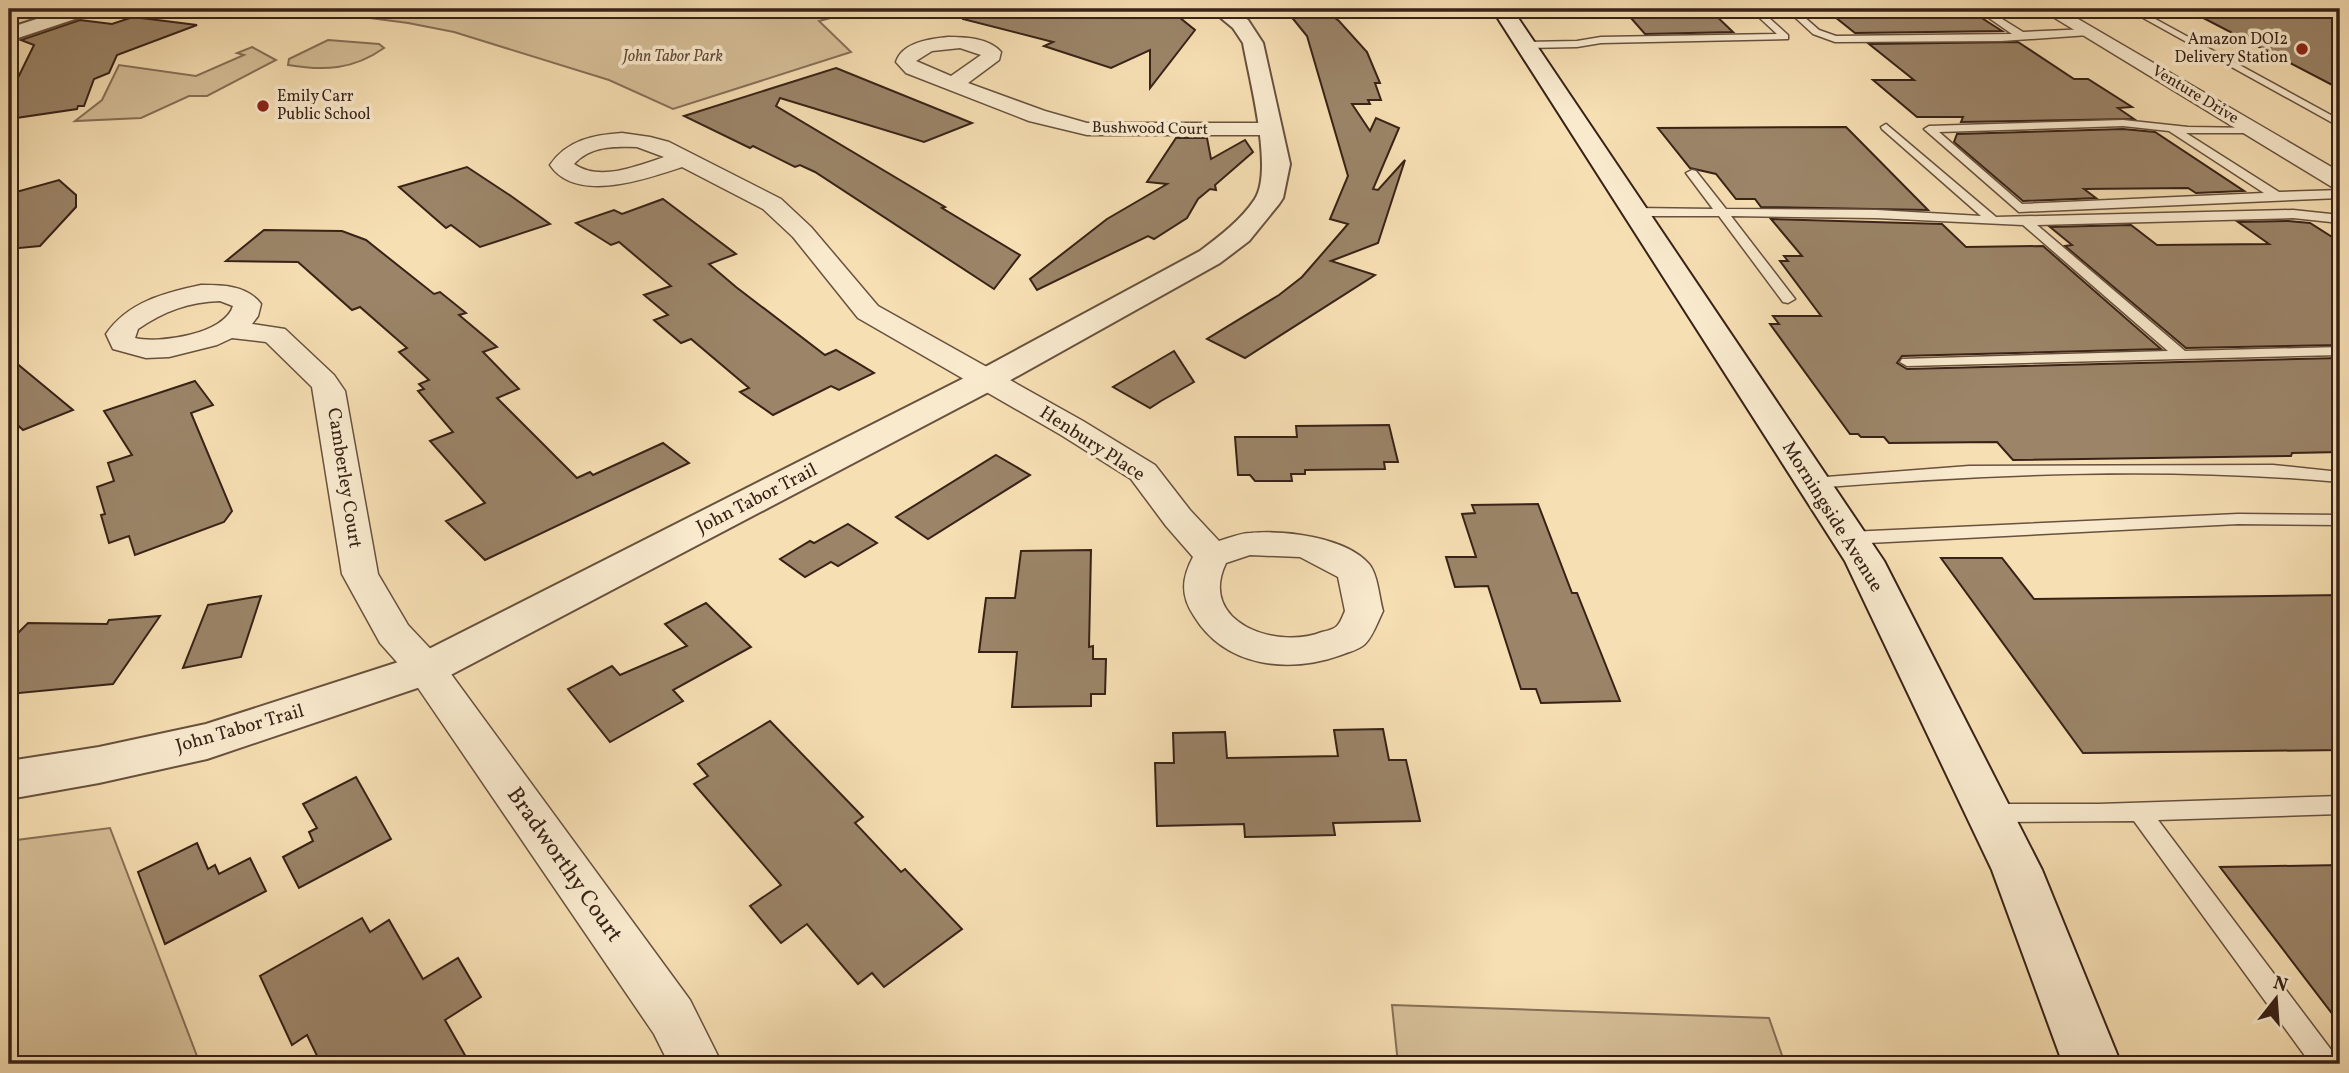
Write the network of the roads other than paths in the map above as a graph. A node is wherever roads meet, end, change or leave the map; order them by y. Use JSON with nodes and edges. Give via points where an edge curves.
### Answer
{"nodes":[{"id":1,"x":86,"y":9,"type":"edge"},
{"id":2,"x":1220,"y":9,"type":"edge"},
{"id":3,"x":1502,"y":9,"type":"edge"},
{"id":4,"x":1754,"y":9,"type":"edge"},
{"id":5,"x":1790,"y":9,"type":"edge"},
{"id":6,"x":1980,"y":9,"type":"edge"},
{"id":7,"x":2049,"y":9,"type":"edge"},
{"id":8,"x":2131,"y":9,"type":"edge"},
{"id":9,"x":2089,"y":33,"type":"junction"},
{"id":10,"x":9,"y":35,"type":"edge"},
{"id":11,"x":2021,"y":35,"type":"junction"},
{"id":12,"x":1525,"y":45,"type":"junction"},
{"id":13,"x":953,"y":84,"type":"dead end"},
{"id":14,"x":2340,"y":124,"type":"edge"},
{"id":15,"x":2168,"y":126,"type":"junction"},
{"id":16,"x":1886,"y":127,"type":"dead end"},
{"id":17,"x":1271,"y":129,"type":"junction"},
{"id":18,"x":2253,"y":130,"type":"junction"},
{"id":19,"x":682,"y":159,"type":"dead end"},
{"id":20,"x":1692,"y":173,"type":"dead end"},
{"id":21,"x":2340,"y":182,"type":"edge"},
{"id":22,"x":2274,"y":194,"type":"junction"},
{"id":23,"x":2340,"y":194,"type":"edge"},
{"id":24,"x":1635,"y":212,"type":"junction"},
{"id":25,"x":1724,"y":212,"type":"junction"},
{"id":26,"x":2334,"y":218,"type":"edge"},
{"id":27,"x":1992,"y":220,"type":"junction"},
{"id":28,"x":2025,"y":221,"type":"junction"},
{"id":29,"x":2340,"y":228,"type":"edge"},
{"id":30,"x":1788,"y":299,"type":"dead end"},
{"id":31,"x":228,"y":329,"type":"dead end"},
{"id":32,"x":2340,"y":351,"type":"edge"},
{"id":33,"x":2182,"y":355,"type":"junction"},
{"id":34,"x":1907,"y":362,"type":"dead end"},
{"id":35,"x":986,"y":380,"type":"junction"},
{"id":36,"x":2340,"y":477,"type":"edge"},
{"id":37,"x":1813,"y":482,"type":"junction"},
{"id":38,"x":2340,"y":520,"type":"edge"},
{"id":39,"x":1849,"y":538,"type":"junction"},
{"id":40,"x":1212,"y":555,"type":"dead end"},
{"id":41,"x":426,"y":669,"type":"junction"},
{"id":42,"x":9,"y":780,"type":"edge"},
{"id":43,"x":2340,"y":805,"type":"edge"},
{"id":44,"x":2139,"y":811,"type":"junction"},
{"id":45,"x":1989,"y":813,"type":"junction"},
{"id":46,"x":696,"y":1064,"type":"edge"},
{"id":47,"x":2092,"y":1064,"type":"edge"},
{"id":48,"x":2326,"y":1064,"type":"edge"}],
"edges":[{"from":1,"to":10,"type":"street"},
{"from":2,"to":17,"type":"street","name":"John Tabor Trail","via":[[1241,24],[1253,43]]},
{"from":3,"to":12,"type":"street","name":"Morningside Avenue"},
{"from":4,"to":12,"type":"lane","via":[[1785,37]]},
{"from":5,"to":11,"type":"lane","via":[[1816,32],[1835,39]]},
{"from":6,"to":11,"type":"lane"},
{"from":7,"to":9,"type":"street","name":"Venture Drive"},
{"from":8,"to":14,"type":"lane"},
{"from":9,"to":11,"type":"lane"},
{"from":9,"to":18,"type":"street","name":"Venture Drive"},
{"from":12,"to":24,"type":"street","name":"Morningside Avenue"},
{"from":13,"to":17,"type":"street","name":"Bushwood Court","via":[[1037,116],[1087,129]]},
{"from":15,"to":18,"type":"lane"},
{"from":15,"to":22,"type":"lane"},
{"from":15,"to":22,"type":"lane","via":[[2123,123],[1929,129],[2019,208],[2086,208]]},
{"from":16,"to":27,"type":"lane"},
{"from":17,"to":35,"type":"street","name":"John Tabor Trail","via":[[1277,164],[1270,198],[1238,235],[1210,257]]},
{"from":18,"to":21,"type":"street","name":"Venture Drive"},
{"from":19,"to":35,"type":"street","name":"Henbury Place","via":[[772,204],[802,232],[868,312]]},
{"from":20,"to":25,"type":"lane"},
{"from":22,"to":23,"type":"lane"},
{"from":24,"to":25,"type":"lane"},
{"from":24,"to":37,"type":"street","name":"Morningside Avenue"},
{"from":25,"to":27,"type":"lane"},
{"from":25,"to":30,"type":"lane"},
{"from":26,"to":28,"type":"lane","via":[[2293,214]]},
{"from":26,"to":29,"type":"lane"},
{"from":27,"to":28,"type":"lane"},
{"from":28,"to":33,"type":"lane"},
{"from":31,"to":41,"type":"street","name":"Camberley Court","via":[[275,335],[330,391],[360,575],[394,634]]},
{"from":32,"to":33,"type":"lane"},
{"from":33,"to":34,"type":"lane"},
{"from":35,"to":40,"type":"street","name":"Henbury Place","via":[[1143,472]]},
{"from":35,"to":41,"type":"street","name":"John Tabor Trail"},
{"from":36,"to":37,"type":"lane","via":[[2273,470],[1982,471]]},
{"from":37,"to":39,"type":"street","name":"Morningside Avenue"},
{"from":38,"to":39,"type":"lane","via":[[2238,519]]},
{"from":39,"to":45,"type":"street","name":"Morningside Avenue"},
{"from":41,"to":42,"type":"street","name":"John Tabor Trail","via":[[206,741]]},
{"from":41,"to":46,"type":"street","name":"Bradworthy Court","via":[[672,1017]]},
{"from":43,"to":44,"type":"lane"},
{"from":44,"to":45,"type":"lane"},
{"from":44,"to":48,"type":"lane"},
{"from":45,"to":47,"type":"street","name":"Morningside Avenue","via":[[2017,870]]}]}
